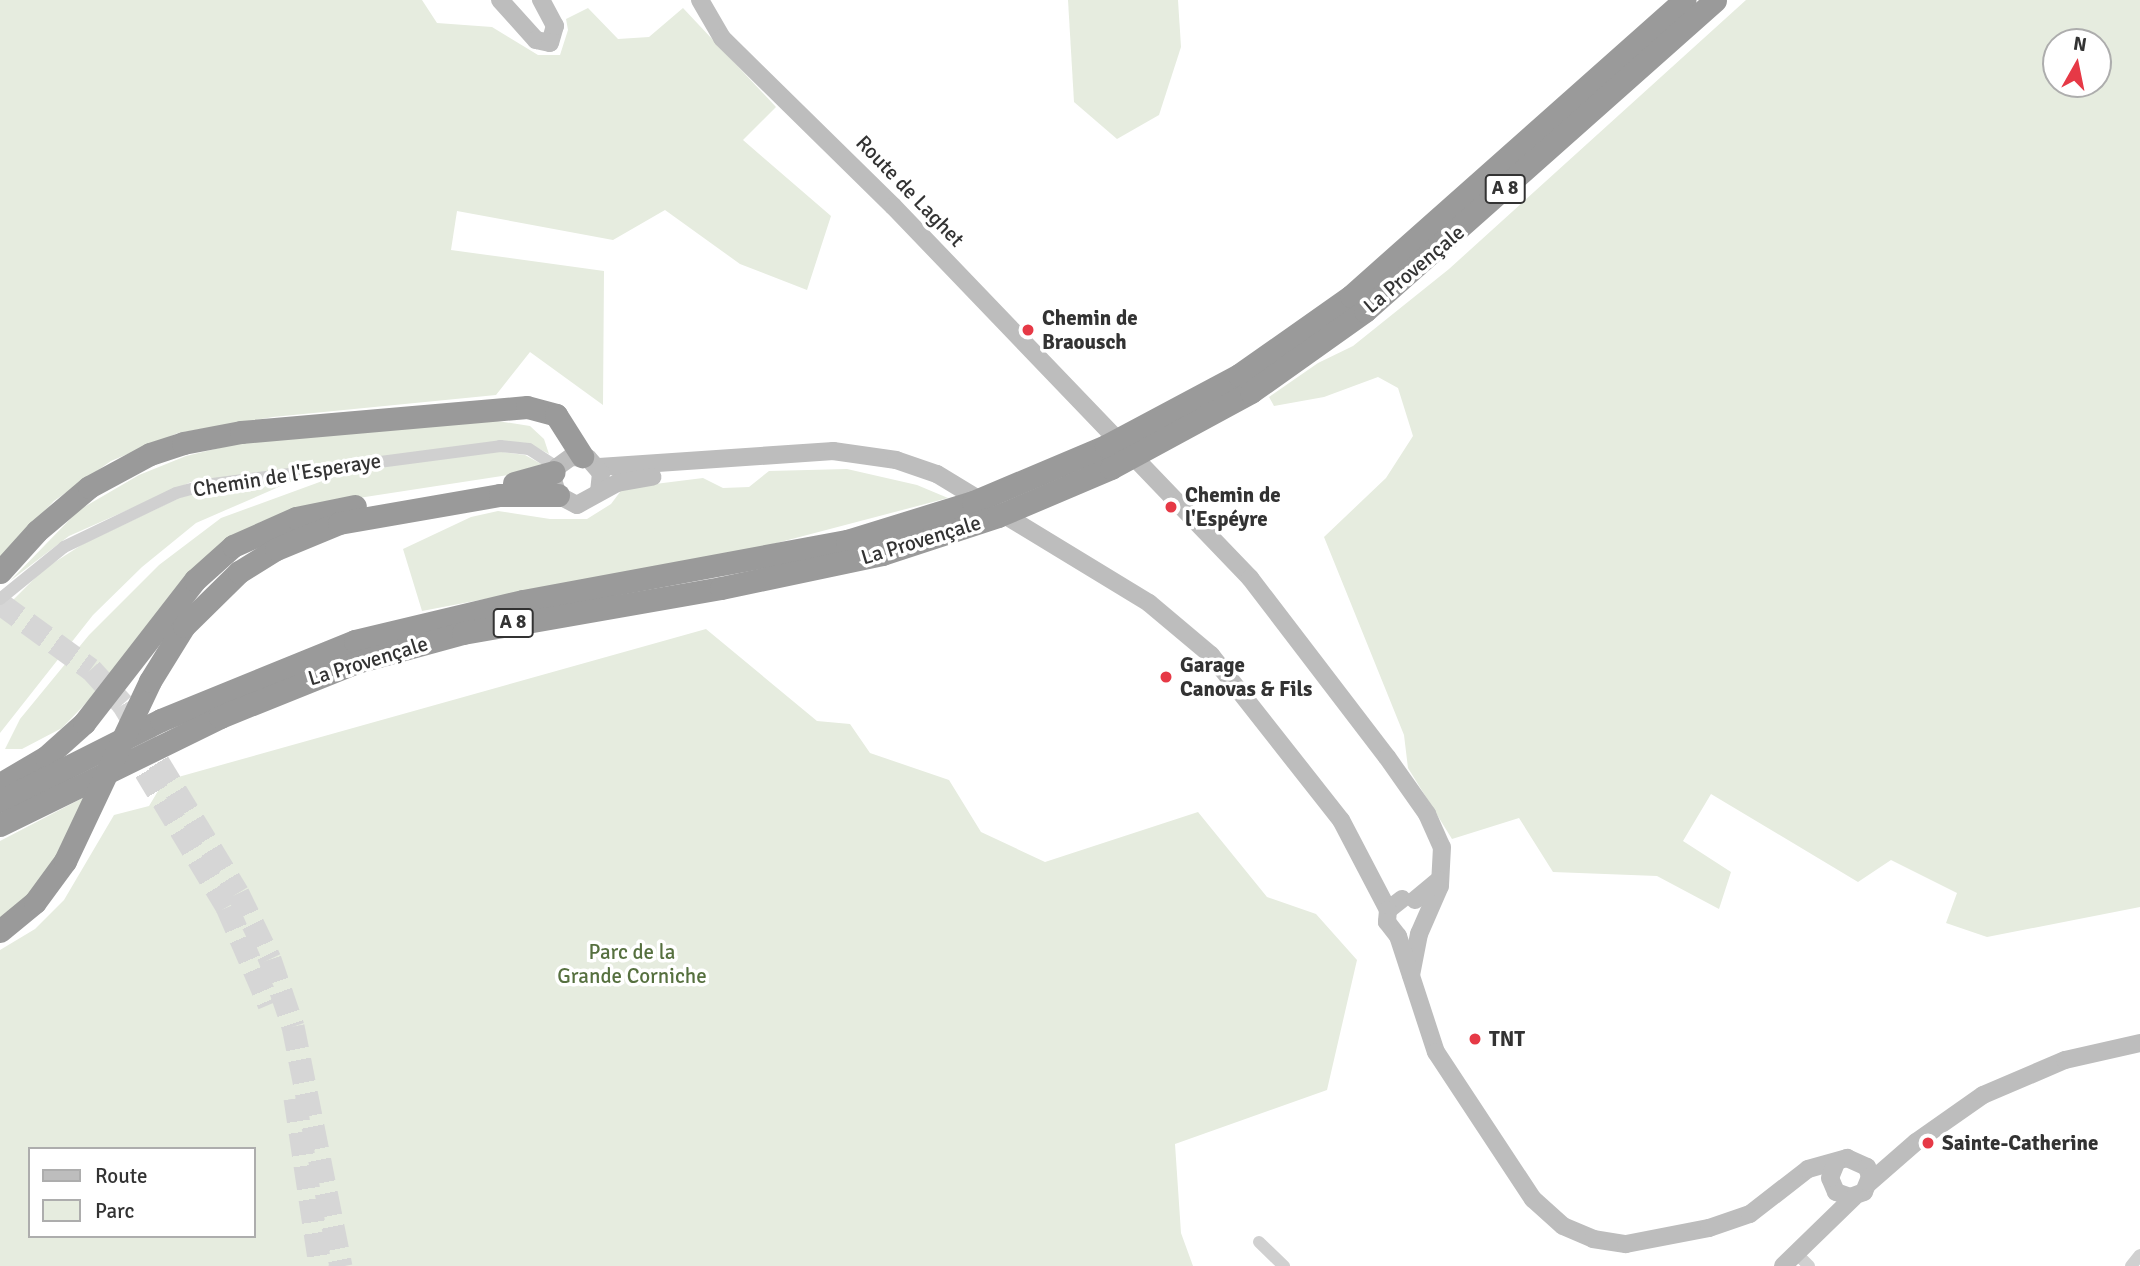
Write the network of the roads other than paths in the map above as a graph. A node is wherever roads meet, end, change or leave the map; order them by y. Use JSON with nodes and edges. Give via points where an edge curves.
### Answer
{"nodes":[{"id":1,"x":500,"y":0,"type":"edge"},
{"id":2,"x":541,"y":0,"type":"edge"},
{"id":3,"x":699,"y":0,"type":"edge"},
{"id":4,"x":1684,"y":0,"type":"edge"},
{"id":5,"x":1715,"y":0,"type":"edge"},
{"id":6,"x":1282,"y":359,"type":"junction"},
{"id":7,"x":568,"y":470,"type":"junction"},
{"id":8,"x":957,"y":487,"type":"junction"},
{"id":9,"x":599,"y":492,"type":"junction"},
{"id":10,"x":0,"y":572,"type":"edge"},
{"id":11,"x":0,"y":599,"type":"edge"},
{"id":12,"x":0,"y":784,"type":"edge"},
{"id":13,"x":0,"y":801,"type":"edge"},
{"id":14,"x":0,"y":825,"type":"edge"},
{"id":15,"x":1408,"y":906,"type":"junction"},
{"id":16,"x":0,"y":931,"type":"edge"},
{"id":17,"x":1419,"y":933,"type":"junction"},
{"id":18,"x":1398,"y":936,"type":"junction"},
{"id":19,"x":1411,"y":975,"type":"junction"},
{"id":20,"x":2140,"y":1043,"type":"edge"},
{"id":21,"x":1902,"y":1155,"type":"junction"},
{"id":22,"x":1863,"y":1163,"type":"junction"},
{"id":23,"x":1834,"y":1178,"type":"junction"},
{"id":24,"x":1869,"y":1183,"type":"junction"},
{"id":25,"x":1854,"y":1196,"type":"junction"},
{"id":26,"x":1830,"y":1220,"type":"junction"},
{"id":27,"x":1259,"y":1242,"type":"dead end"},
{"id":28,"x":2140,"y":1255,"type":"edge"},
{"id":29,"x":1796,"y":1262,"type":"edge"},
{"id":30,"x":1284,"y":1266,"type":"edge"},
{"id":31,"x":2131,"y":1266,"type":"edge"}],
"edges":[{"from":1,"to":2,"type":"main road","via":[[536,40],[551,43],[555,26]]},
{"from":3,"to":15,"type":"main road","name":"Route de Laghet","via":[[722,38],[893,206],[1250,578],[1387,757],[1438,832],[1441,877]]},
{"from":4,"to":6,"type":"highway","name":"La Provençale","number":"A 8"},
{"from":5,"to":6,"type":"highway","name":"La Provençale","number":"A 8","via":[[1445,243]]},
{"from":6,"to":13,"type":"highway","name":"La Provençale","number":"A 8","via":[[1058,469],[937,514],[846,541],[523,601],[390,632],[269,673],[161,720]]},
{"from":6,"to":14,"type":"highway","name":"La Provençale","number":"A 8","via":[[1211,416],[1111,468],[998,516],[882,554],[422,644],[293,685],[159,745]]},
{"from":7,"to":8,"type":"main road","via":[[833,451],[911,464]]},
{"from":7,"to":9,"type":"main road"},
{"from":7,"to":9,"type":"main road","via":[[577,505]]},
{"from":7,"to":10,"type":"highway","via":[[553,434],[513,407],[241,432],[150,454],[89,487],[37,531]]},
{"from":7,"to":11,"type":"street","name":"Chemin de l'Esperaye","via":[[529,449],[500,446],[205,485],[176,493],[64,547]]},
{"from":7,"to":12,"type":"highway","via":[[528,481],[321,511],[244,539],[195,580],[84,723],[46,757]]},
{"from":7,"to":16,"type":"highway","via":[[500,495],[339,523],[276,549],[239,572],[184,626],[150,681],[65,861],[35,902]]},
{"from":8,"to":9,"type":"main road","via":[[873,466],[812,461],[632,480]]},
{"from":8,"to":15,"type":"main road","via":[[1125,588],[1199,643],[1247,696],[1332,807],[1371,874]]},
{"from":15,"to":17,"type":"main road"},
{"from":15,"to":18,"type":"main road","via":[[1387,922]]},
{"from":17,"to":18,"type":"main road"},
{"from":17,"to":19,"type":"main road"},
{"from":18,"to":19,"type":"main road"},
{"from":19,"to":23,"type":"main road","via":[[1424,1025],[1467,1102],[1533,1199],[1578,1234],[1609,1243],[1642,1244],[1750,1214],[1798,1175]]},
{"from":20,"to":21,"type":"main road","via":[[2065,1059],[2001,1086]]},
{"from":21,"to":22,"type":"main road"},
{"from":21,"to":24,"type":"main road"},
{"from":22,"to":23,"type":"main road","via":[[1847,1158]]},
{"from":22,"to":24,"type":"main road"},
{"from":23,"to":25,"type":"main road"},
{"from":23,"to":26,"type":"main road"},
{"from":24,"to":25,"type":"main road"},
{"from":25,"to":26,"type":"main road"},
{"from":26,"to":29,"type":"main road"},
{"from":27,"to":30,"type":"street"},
{"from":28,"to":31,"type":"street"}]}
